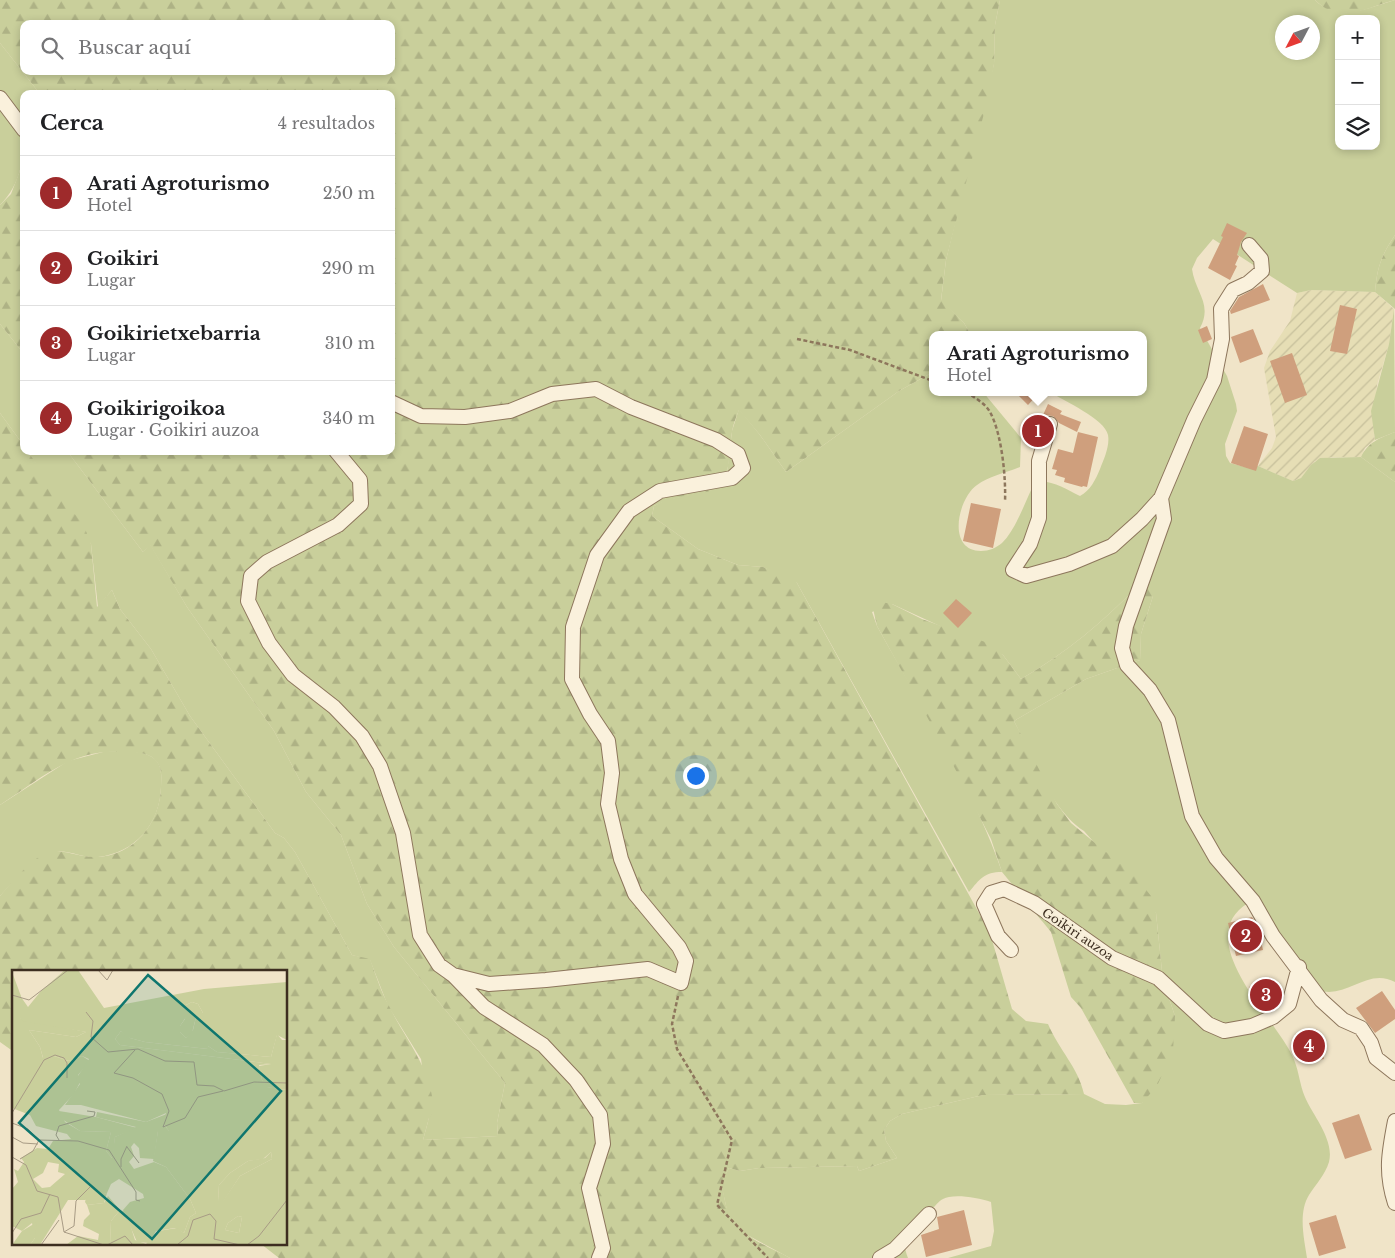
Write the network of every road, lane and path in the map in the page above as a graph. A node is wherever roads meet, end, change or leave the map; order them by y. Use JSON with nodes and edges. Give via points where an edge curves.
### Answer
{"nodes":[{"id":1,"x":0,"y":98,"type":"edge"},
{"id":2,"x":20,"y":125,"type":"edge"},
{"id":3,"x":1249,"y":244,"type":"dead end"},
{"id":4,"x":798,"y":339,"type":"dead end"},
{"id":5,"x":929,"y":380,"type":"edge"},
{"id":6,"x":971,"y":396,"type":"edge"},
{"id":7,"x":395,"y":404,"type":"edge"},
{"id":8,"x":1050,"y":424,"type":"dead end"},
{"id":9,"x":339,"y":455,"type":"edge"},
{"id":10,"x":1161,"y":498,"type":"junction"},
{"id":11,"x":1005,"y":502,"type":"dead end"},
{"id":12,"x":1011,"y":950,"type":"dead end"},
{"id":13,"x":1299,"y":967,"type":"junction"},
{"id":14,"x":453,"y":975,"type":"junction"},
{"id":15,"x":681,"y":983,"type":"junction"},
{"id":16,"x":1395,"y":1073,"type":"edge"},
{"id":17,"x":1395,"y":1120,"type":"edge"},
{"id":18,"x":1395,"y":1202,"type":"edge"},
{"id":19,"x":928,"y":1214,"type":"dead end"},
{"id":20,"x":599,"y":1258,"type":"edge"},
{"id":21,"x":768,"y":1258,"type":"edge"},
{"id":22,"x":880,"y":1258,"type":"edge"}],
"edges":[{"from":1,"to":2,"type":"street"},
{"from":3,"to":10,"type":"street","via":[[1260,259],[1262,270],[1248,283],[1233,290],[1221,309],[1222,339],[1214,380]]},
{"from":4,"to":5,"type":"path","via":[[850,350]]},
{"from":6,"to":11,"type":"path","via":[[985,406],[994,422],[1006,484]]},
{"from":7,"to":15,"type":"street","via":[[421,416],[465,417],[510,411],[552,394],[596,389],[630,407],[716,440],[738,454],[743,468],[732,478],[660,491],[629,511],[597,555],[573,626],[572,679],[608,741],[612,773],[608,804],[621,859],[635,894],[679,948],[686,962]]},
{"from":8,"to":10,"type":"street","via":[[1039,461],[1039,518],[1030,544],[1013,570],[1026,576],[1069,564],[1112,546]]},
{"from":9,"to":14,"type":"street","via":[[360,480],[361,504],[338,525],[267,562],[251,576],[248,601],[269,642],[293,675],[362,736],[380,766],[403,833],[420,935],[439,965]]},
{"from":10,"to":13,"type":"street","via":[[1164,519],[1126,626],[1122,648],[1127,665],[1150,690],[1168,720],[1192,816],[1216,858],[1253,901],[1273,936]]},
{"from":12,"to":13,"type":"street","name":"Goikiri auzoa","via":[[998,936],[984,904],[991,893],[1004,889],[1034,903],[1112,958],[1158,978],[1208,1024],[1224,1031],[1252,1026],[1274,1017],[1289,1004]]},
{"from":13,"to":16,"type":"street","via":[[1321,1000],[1343,1020],[1361,1028],[1376,1058]]},
{"from":14,"to":15,"type":"street","via":[[489,984],[648,969]]},
{"from":14,"to":20,"type":"street","via":[[484,1007],[543,1045],[576,1080],[600,1115],[603,1144],[589,1188],[602,1248]]},
{"from":15,"to":21,"type":"path","via":[[672,1024],[677,1050],[732,1140],[717,1204]]},
{"from":17,"to":18,"type":"street","via":[[1387,1157],[1389,1184]]},
{"from":19,"to":22,"type":"street","via":[[895,1249]]}]}
